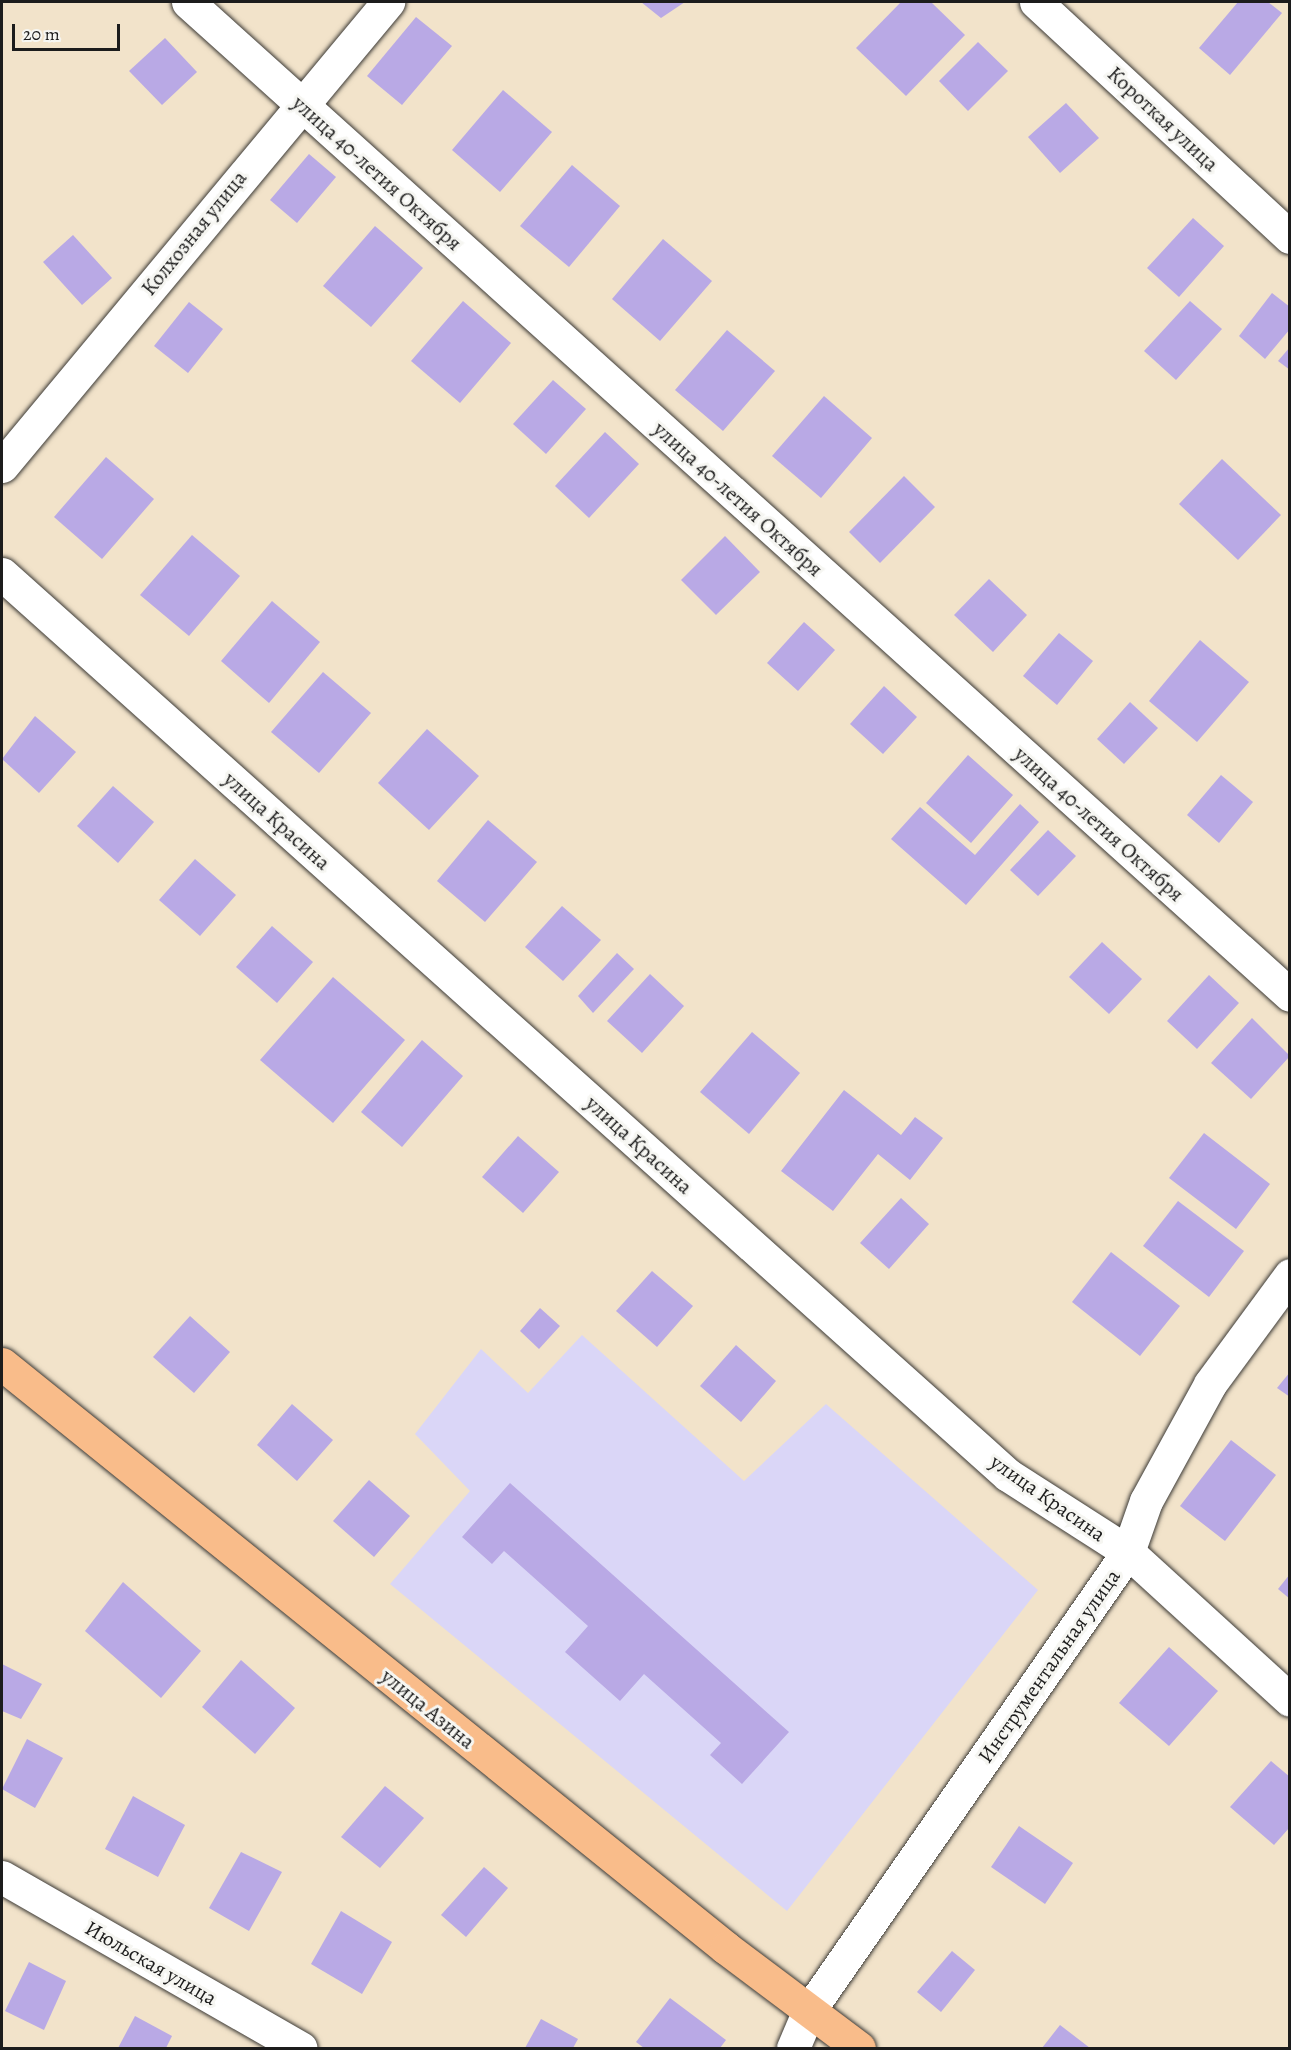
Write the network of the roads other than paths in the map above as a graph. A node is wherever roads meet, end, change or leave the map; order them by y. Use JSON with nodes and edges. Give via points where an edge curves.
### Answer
{"nodes":[{"id":1,"x":188,"y":2,"type":"edge"},
{"id":2,"x":388,"y":2,"type":"edge"},
{"id":3,"x":1036,"y":2,"type":"edge"},
{"id":4,"x":300,"y":104,"type":"junction"},
{"id":5,"x":1290,"y":237,"type":"edge"},
{"id":6,"x":2,"y":466,"type":"edge"},
{"id":7,"x":2,"y":574,"type":"edge"},
{"id":8,"x":1290,"y":995,"type":"edge"},
{"id":9,"x":1290,"y":1275,"type":"edge"},
{"id":10,"x":2,"y":1364,"type":"edge"},
{"id":11,"x":1128,"y":1552,"type":"junction"},
{"id":12,"x":1290,"y":1700,"type":"edge"},
{"id":13,"x":2,"y":1877,"type":"edge"},
{"id":14,"x":808,"y":2012,"type":"junction"},
{"id":15,"x":301,"y":2049,"type":"edge"},
{"id":16,"x":793,"y":2049,"type":"edge"},
{"id":17,"x":859,"y":2049,"type":"edge"}],
"edges":[{"from":1,"to":4,"type":"street","name":"улица 40-летия Октября"},
{"from":2,"to":4,"type":"street","name":"Колхозная улица"},
{"from":3,"to":5,"type":"street","name":"Короткая улица"},
{"from":4,"to":6,"type":"street","name":"Колхозная улица"},
{"from":4,"to":8,"type":"street","name":"улица 40-летия Октября"},
{"from":7,"to":11,"type":"street","name":"улица Красина","via":[[1008,1475]]},
{"from":9,"to":11,"type":"street","name":"Инструментальная улица","via":[[1210,1384],[1146,1501]]},
{"from":10,"to":14,"type":"main road","name":"улица Азина"},
{"from":11,"to":12,"type":"street","name":"улица Красина"},
{"from":11,"to":14,"type":"street","name":"Инструментальная улица"},
{"from":13,"to":15,"type":"street","name":"Июльская улица"},
{"from":14,"to":16,"type":"street","name":"Инструментальная улица"},
{"from":14,"to":17,"type":"main road","name":"улица Азина"}]}
